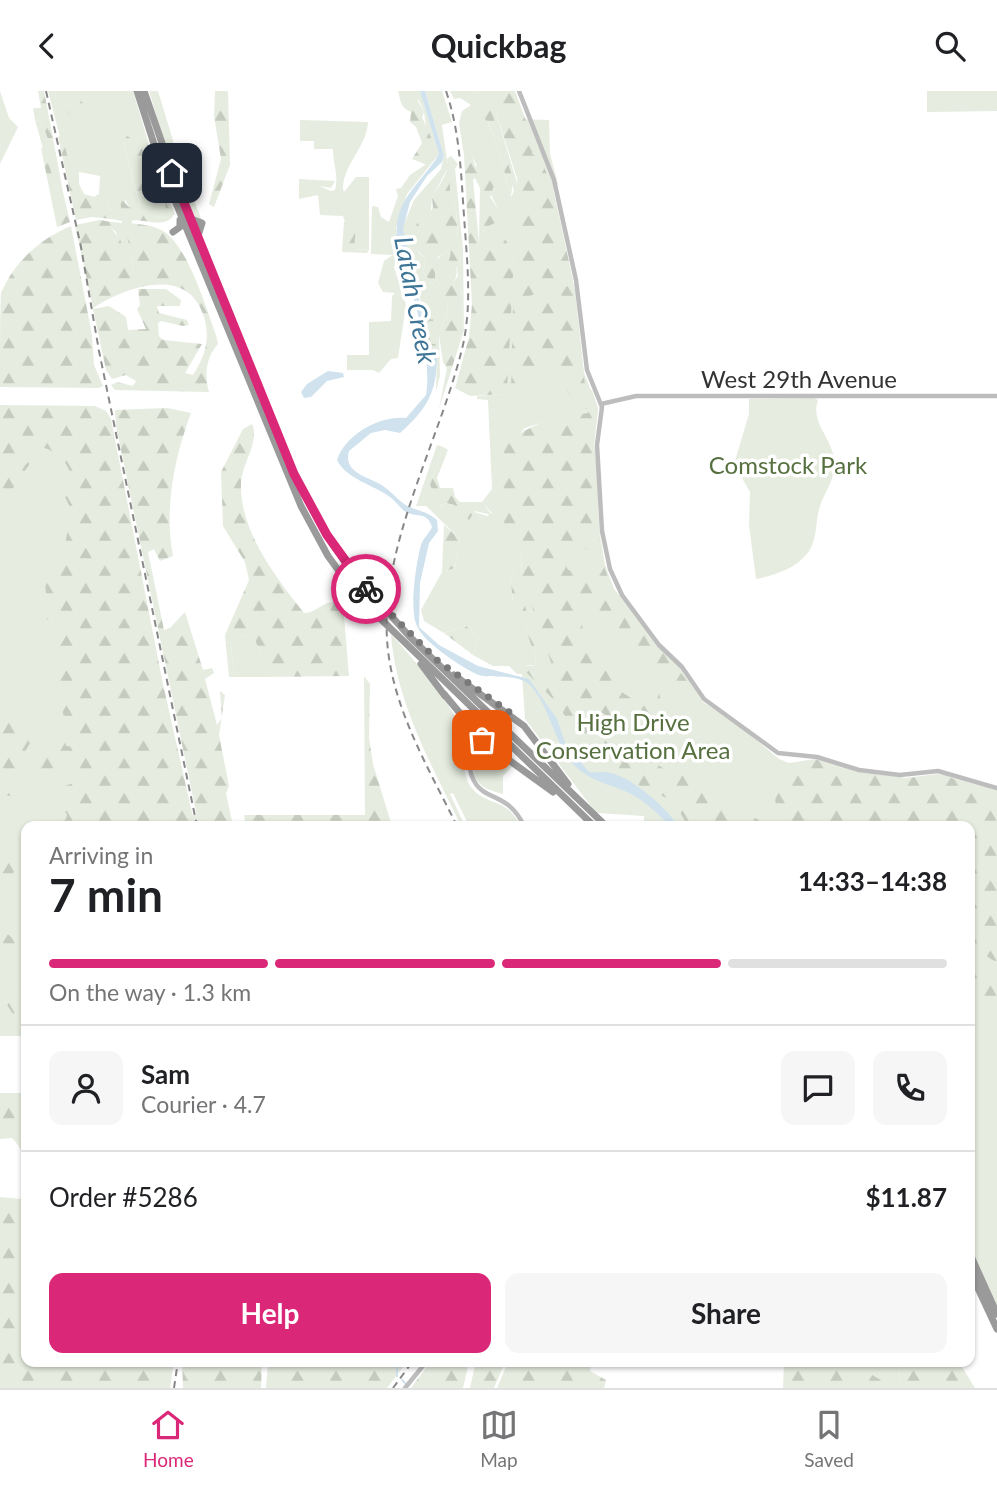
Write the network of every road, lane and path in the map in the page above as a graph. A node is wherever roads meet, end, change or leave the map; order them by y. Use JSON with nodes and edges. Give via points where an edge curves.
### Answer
{"nodes":[{"id":1,"x":142,"y":91,"type":"edge"},
{"id":2,"x":519,"y":91,"type":"edge"},
{"id":3,"x":162,"y":169,"type":"junction"},
{"id":4,"x":188,"y":234,"type":"junction"},
{"id":5,"x":247,"y":365,"type":"junction"},
{"id":6,"x":997,"y":396,"type":"edge"},
{"id":7,"x":601,"y":404,"type":"junction"},
{"id":8,"x":401,"y":633,"type":"junction"},
{"id":9,"x":444,"y":694,"type":"junction"},
{"id":10,"x":509,"y":717,"type":"junction"},
{"id":11,"x":484,"y":743,"type":"junction"},
{"id":12,"x":468,"y":751,"type":"junction"},
{"id":13,"x":469,"y":770,"type":"junction"},
{"id":14,"x":997,"y":788,"type":"edge"},
{"id":15,"x":582,"y":809,"type":"junction"},
{"id":16,"x":520,"y":821,"type":"edge"},
{"id":17,"x":590,"y":821,"type":"edge"},
{"id":18,"x":599,"y":821,"type":"edge"},
{"id":19,"x":975,"y":1265,"type":"edge"},
{"id":20,"x":975,"y":1282,"type":"edge"},
{"id":21,"x":997,"y":1314,"type":"edge"},
{"id":22,"x":997,"y":1329,"type":"edge"},
{"id":23,"x":421,"y":1367,"type":"edge"},
{"id":24,"x":405,"y":1388,"type":"edge"}],
"edges":[{"from":1,"to":3,"type":"highway"},
{"from":1,"to":5,"type":"highway","via":[[192,220],[202,223],[197,230],[200,244]]},
{"from":2,"to":7,"type":"main road","via":[[559,196],[587,370]]},
{"from":3,"to":4,"type":"highway"},
{"from":3,"to":4,"type":"highway","via":[[181,223],[173,232]]},
{"from":4,"to":5,"type":"highway"},
{"from":5,"to":8,"type":"highway","via":[[259,400],[264,401],[294,474],[327,535]]},
{"from":5,"to":8,"type":"highway","via":[[312,530],[341,576]]},
{"from":6,"to":7,"type":"main road","name":"West 29th Avenue","via":[[658,396]]},
{"from":7,"to":14,"type":"main road","via":[[597,445],[601,524],[616,585],[704,699],[773,750],[795,757],[817,757],[859,770],[900,775],[938,771]]},
{"from":8,"to":9,"type":"highway"},
{"from":8,"to":10,"type":"highway"},
{"from":8,"to":15,"type":"highway"},
{"from":9,"to":11,"type":"highway"},
{"from":9,"to":12,"type":"highway","via":[[463,728]]},
{"from":10,"to":11,"type":"main road","bridge":true},
{"from":10,"to":15,"type":"highway","via":[[535,739]]},
{"from":11,"to":12,"type":"main road"},
{"from":11,"to":13,"type":"main road"},
{"from":11,"to":15,"type":"highway"},
{"from":12,"to":13,"type":"main road"},
{"from":13,"to":16,"type":"main road","via":[[477,787],[508,804]]},
{"from":15,"to":17,"type":"highway"},
{"from":15,"to":18,"type":"highway"},
{"from":19,"to":21,"type":"highway"},
{"from":20,"to":22,"type":"highway"},
{"from":23,"to":24,"type":"main road"}]}
